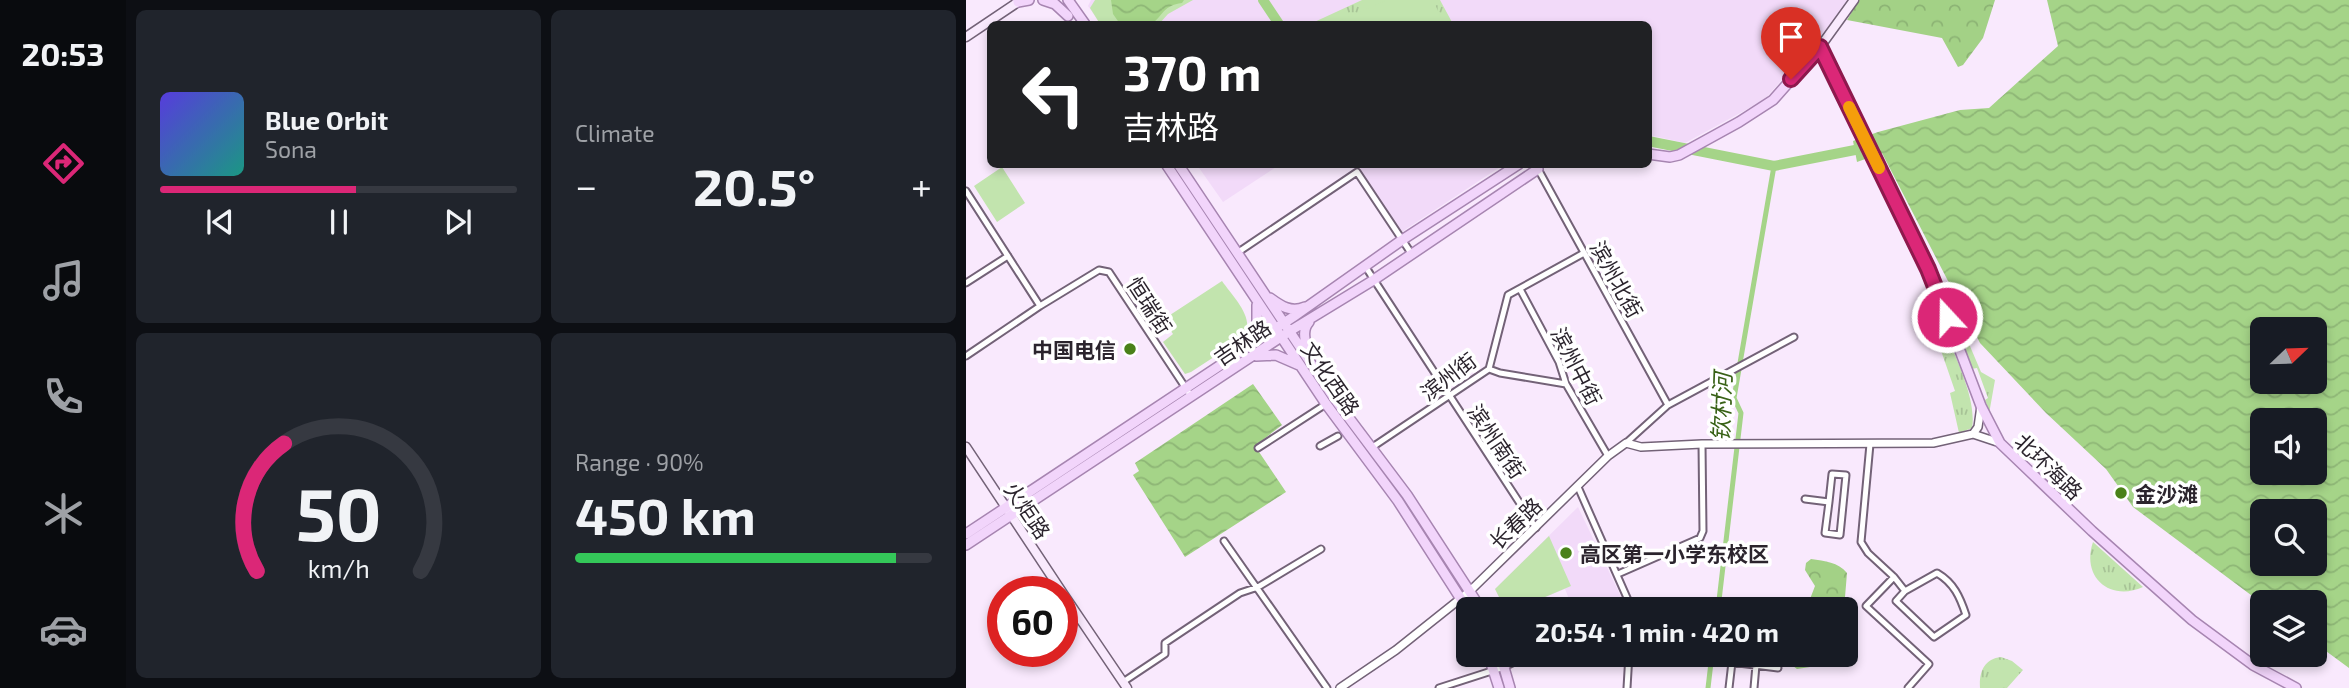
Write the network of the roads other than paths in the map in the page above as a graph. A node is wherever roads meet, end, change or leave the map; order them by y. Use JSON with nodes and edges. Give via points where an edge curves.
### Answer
{"nodes":[{"id":1,"x":1028,"y":0,"type":"edge"},
{"id":2,"x":1043,"y":0,"type":"edge"},
{"id":3,"x":1057,"y":0,"type":"edge"},
{"id":4,"x":1853,"y":0,"type":"edge"},
{"id":5,"x":1020,"y":1,"type":"edge"},
{"id":6,"x":1071,"y":10,"type":"edge"},
{"id":7,"x":990,"y":21,"type":"edge"},
{"id":8,"x":987,"y":23,"type":"edge"},
{"id":9,"x":966,"y":37,"type":"edge"},
{"id":10,"x":1820,"y":47,"type":"junction"},
{"id":11,"x":1810,"y":59,"type":"junction"},
{"id":12,"x":1826,"y":63,"type":"junction"},
{"id":13,"x":1652,"y":155,"type":"edge"},
{"id":14,"x":1169,"y":168,"type":"edge"},
{"id":15,"x":1180,"y":168,"type":"edge"},
{"id":16,"x":1514,"y":168,"type":"edge"},
{"id":17,"x":1538,"y":169,"type":"joint"},
{"id":18,"x":966,"y":191,"type":"edge"},
{"id":19,"x":1402,"y":240,"type":"junction"},
{"id":20,"x":1411,"y":253,"type":"junction"},
{"id":21,"x":1584,"y":253,"type":"junction"},
{"id":22,"x":1233,"y":255,"type":"junction"},
{"id":23,"x":1008,"y":256,"type":"junction"},
{"id":24,"x":1365,"y":266,"type":"junction"},
{"id":25,"x":1375,"y":279,"type":"junction"},
{"id":26,"x":966,"y":283,"type":"edge"},
{"id":27,"x":1520,"y":289,"type":"junction"},
{"id":28,"x":1266,"y":295,"type":"junction"},
{"id":29,"x":1257,"y":300,"type":"junction"},
{"id":30,"x":1309,"y":304,"type":"junction"},
{"id":31,"x":1041,"y":306,"type":"junction"},
{"id":32,"x":1315,"y":316,"type":"junction"},
{"id":33,"x":1287,"y":327,"type":"junction"},
{"id":34,"x":1279,"y":333,"type":"junction"},
{"id":35,"x":1794,"y":337,"type":"dead end"},
{"id":36,"x":1249,"y":353,"type":"junction"},
{"id":37,"x":966,"y":356,"type":"edge"},
{"id":38,"x":1305,"y":363,"type":"junction"},
{"id":39,"x":1489,"y":369,"type":"junction"},
{"id":40,"x":1566,"y":384,"type":"junction"},
{"id":41,"x":1189,"y":392,"type":"junction"},
{"id":42,"x":1449,"y":397,"type":"junction"},
{"id":43,"x":1330,"y":401,"type":"junction"},
{"id":44,"x":1668,"y":405,"type":"junction"},
{"id":45,"x":1981,"y":406,"type":"junction"},
{"id":46,"x":1973,"y":434,"type":"junction"},
{"id":47,"x":1338,"y":436,"type":"dead end"},
{"id":48,"x":1626,"y":443,"type":"junction"},
{"id":49,"x":2000,"y":443,"type":"junction"},
{"id":50,"x":1702,"y":444,"type":"junction"},
{"id":51,"x":1870,"y":444,"type":"junction"},
{"id":52,"x":1320,"y":446,"type":"dead end"},
{"id":53,"x":966,"y":447,"type":"edge"},
{"id":54,"x":1372,"y":447,"type":"junction"},
{"id":55,"x":1258,"y":448,"type":"dead end"},
{"id":56,"x":1363,"y":454,"type":"junction"},
{"id":57,"x":1608,"y":456,"type":"junction"},
{"id":58,"x":1578,"y":487,"type":"junction"},
{"id":59,"x":1805,"y":499,"type":"dead end"},
{"id":60,"x":1829,"y":502,"type":"junction"},
{"id":61,"x":1008,"y":512,"type":"junction"},
{"id":62,"x":1536,"y":528,"type":"junction"},
{"id":63,"x":966,"y":534,"type":"edge"},
{"id":64,"x":1224,"y":541,"type":"dead end"},
{"id":65,"x":966,"y":545,"type":"edge"},
{"id":66,"x":1321,"y":549,"type":"dead end"},
{"id":67,"x":1618,"y":574,"type":"junction"},
{"id":68,"x":1051,"y":576,"type":"edge"},
{"id":69,"x":1894,"y":578,"type":"junction"},
{"id":70,"x":1258,"y":587,"type":"junction"},
{"id":71,"x":1470,"y":591,"type":"junction"},
{"id":72,"x":1905,"y":591,"type":"junction"},
{"id":73,"x":1461,"y":597,"type":"joint"},
{"id":74,"x":1474,"y":597,"type":"edge"},
{"id":75,"x":1627,"y":597,"type":"edge"},
{"id":76,"x":1456,"y":601,"type":"edge"},
{"id":77,"x":1078,"y":616,"type":"edge"},
{"id":78,"x":1493,"y":667,"type":"edge"},
{"id":79,"x":1504,"y":667,"type":"joint"},
{"id":80,"x":1628,"y":667,"type":"edge"},
{"id":81,"x":1731,"y":667,"type":"edge"},
{"id":82,"x":1756,"y":667,"type":"edge"},
{"id":83,"x":1771,"y":667,"type":"edge"},
{"id":84,"x":1778,"y":668,"type":"dead end"},
{"id":85,"x":1494,"y":671,"type":"junction"},
{"id":86,"x":1125,"y":685,"type":"edge"},
{"id":87,"x":1327,"y":688,"type":"edge"},
{"id":88,"x":1340,"y":688,"type":"edge"},
{"id":89,"x":1439,"y":688,"type":"edge"},
{"id":90,"x":1499,"y":688,"type":"edge"},
{"id":91,"x":1510,"y":688,"type":"edge"},
{"id":92,"x":1626,"y":688,"type":"edge"},
{"id":93,"x":1729,"y":688,"type":"edge"},
{"id":94,"x":1754,"y":688,"type":"edge"},
{"id":95,"x":1908,"y":688,"type":"edge"},
{"id":96,"x":2296,"y":688,"type":"edge"}],
"edges":[{"from":1,"to":5,"type":"main road"},
{"from":2,"to":6,"type":"main road"},
{"from":3,"to":6,"type":"main road"},
{"from":4,"to":10,"type":"main road"},
{"from":5,"to":7,"type":"main road"},
{"from":8,"to":9,"type":"main road"},
{"from":10,"to":11,"type":"main road"},
{"from":10,"to":12,"type":"main road","name":"北环海路"},
{"from":11,"to":12,"type":"main road"},
{"from":11,"to":13,"type":"main road","via":[[1773,100],[1739,122],[1679,155]]},
{"from":12,"to":45,"type":"main road","name":"北环海路","via":[[1928,269]]},
{"from":14,"to":22,"type":"main road","name":"文化西路"},
{"from":15,"to":22,"type":"main road","name":"文化西路"},
{"from":16,"to":19,"type":"main road","name":"吉林路"},
{"from":17,"to":20,"type":"main road","name":"吉林路"},
{"from":17,"to":21,"type":"street","name":"滨州北街"},
{"from":18,"to":23,"type":"street"},
{"from":19,"to":20,"type":"street"},
{"from":19,"to":22,"type":"street","via":[[1357,172]]},
{"from":19,"to":24,"type":"main road","name":"吉林路"},
{"from":20,"to":25,"type":"main road","name":"吉林路"},
{"from":21,"to":27,"type":"street","name":"滨州街"},
{"from":21,"to":44,"type":"street","name":"滨州北街"},
{"from":22,"to":28,"type":"main road","name":"文化西路"},
{"from":22,"to":29,"type":"main road","name":"文化西路"},
{"from":23,"to":26,"type":"street"},
{"from":23,"to":31,"type":"street"},
{"from":24,"to":25,"type":"street","name":"滨州南街"},
{"from":24,"to":30,"type":"main road","name":"吉林路"},
{"from":25,"to":32,"type":"main road","name":"吉林路"},
{"from":25,"to":42,"type":"street","name":"滨州南街"},
{"from":27,"to":39,"type":"street","name":"滨州街","via":[[1508,295]]},
{"from":27,"to":40,"type":"street","name":"滨州中街"},
{"from":28,"to":30,"type":"main road","via":[[1289,309]]},
{"from":28,"to":33,"type":"main road","name":"文化西路"},
{"from":29,"to":34,"type":"main road","name":"文化西路"},
{"from":29,"to":36,"type":"main road","via":[[1259,316]]},
{"from":30,"to":33,"type":"main road","name":"吉林路"},
{"from":31,"to":37,"type":"street","name":"恒瑞街"},
{"from":31,"to":41,"type":"street","name":"恒瑞街","via":[[1099,270],[1109,272]]},
{"from":32,"to":33,"type":"main road","name":"吉林路"},
{"from":32,"to":38,"type":"main road","via":[[1305,326]]},
{"from":33,"to":34,"type":"main road","name":"吉林路"},
{"from":33,"to":38,"type":"main road","name":"文化西路"},
{"from":34,"to":36,"type":"main road","name":"吉林路"},
{"from":34,"to":38,"type":"main road","name":"文化西路"},
{"from":35,"to":44,"type":"street"},
{"from":36,"to":38,"type":"main road"},
{"from":36,"to":41,"type":"main road","name":"吉林路"},
{"from":38,"to":43,"type":"main road","name":"文化西路"},
{"from":39,"to":40,"type":"street"},
{"from":39,"to":42,"type":"street","name":"滨州街"},
{"from":40,"to":57,"type":"street","name":"滨州中街"},
{"from":41,"to":61,"type":"main road","name":"吉林路"},
{"from":42,"to":54,"type":"street","name":"滨州街"},
{"from":42,"to":62,"type":"street","name":"滨州南街"},
{"from":43,"to":54,"type":"main road","name":"文化西路"},
{"from":43,"to":55,"type":"street"},
{"from":43,"to":56,"type":"main road","name":"文化西路"},
{"from":44,"to":48,"type":"street"},
{"from":45,"to":46,"type":"street"},
{"from":45,"to":49,"type":"main road","name":"北环海路"},
{"from":46,"to":49,"type":"street"},
{"from":46,"to":51,"type":"street","via":[[1933,443]]},
{"from":47,"to":52,"type":"street"},
{"from":48,"to":50,"type":"street","via":[[1641,447]]},
{"from":48,"to":57,"type":"street","name":"长春路"},
{"from":49,"to":96,"type":"main road","name":"北环海路","via":[[2192,620],[2253,665]]},
{"from":50,"to":51,"type":"street"},
{"from":50,"to":67,"type":"street","via":[[1700,538]]},
{"from":51,"to":69,"type":"street","via":[[1861,542]]},
{"from":53,"to":61,"type":"main road","name":"火炬路"},
{"from":54,"to":56,"type":"street","name":"滨州街"},
{"from":54,"to":71,"type":"main road","name":"文化西路"},
{"from":56,"to":73,"type":"main road","name":"文化西路"},
{"from":57,"to":58,"type":"street","name":"长春路"},
{"from":58,"to":62,"type":"street","name":"长春路"},
{"from":58,"to":67,"type":"street"},
{"from":59,"to":60,"type":"street"},
{"from":60,"to":60,"type":"street","via":[[1832,474],[1846,475],[1840,535],[1825,533]]},
{"from":61,"to":63,"type":"main road","name":"吉林路"},
{"from":61,"to":65,"type":"main road","name":"吉林路"},
{"from":61,"to":68,"type":"main road","name":"火炬路"},
{"from":62,"to":71,"type":"street","name":"长春路"},
{"from":64,"to":70,"type":"street"},
{"from":66,"to":70,"type":"street"},
{"from":67,"to":75,"type":"street"},
{"from":69,"to":72,"type":"street"},
{"from":69,"to":95,"type":"street","via":[[1866,606],[1929,664]]},
{"from":70,"to":86,"type":"street","via":[[1240,593],[1166,643],[1165,654]]},
{"from":70,"to":87,"type":"street"},
{"from":71,"to":73,"type":"street","name":"长春路"},
{"from":71,"to":74,"type":"main road","name":"文化西路"},
{"from":72,"to":72,"type":"street","via":[[1896,601],[1934,637],[1966,615],[1948,579],[1937,573]]},
{"from":76,"to":88,"type":"street","name":"长春路"},
{"from":77,"to":86,"type":"main road","name":"火炬路"},
{"from":78,"to":85,"type":"main road"},
{"from":79,"to":85,"type":"street"},
{"from":79,"to":91,"type":"main road"},
{"from":80,"to":92,"type":"street"},
{"from":81,"to":93,"type":"street"},
{"from":82,"to":94,"type":"street"},
{"from":83,"to":84,"type":"street"},
{"from":85,"to":89,"type":"street"},
{"from":85,"to":90,"type":"main road"}]}
